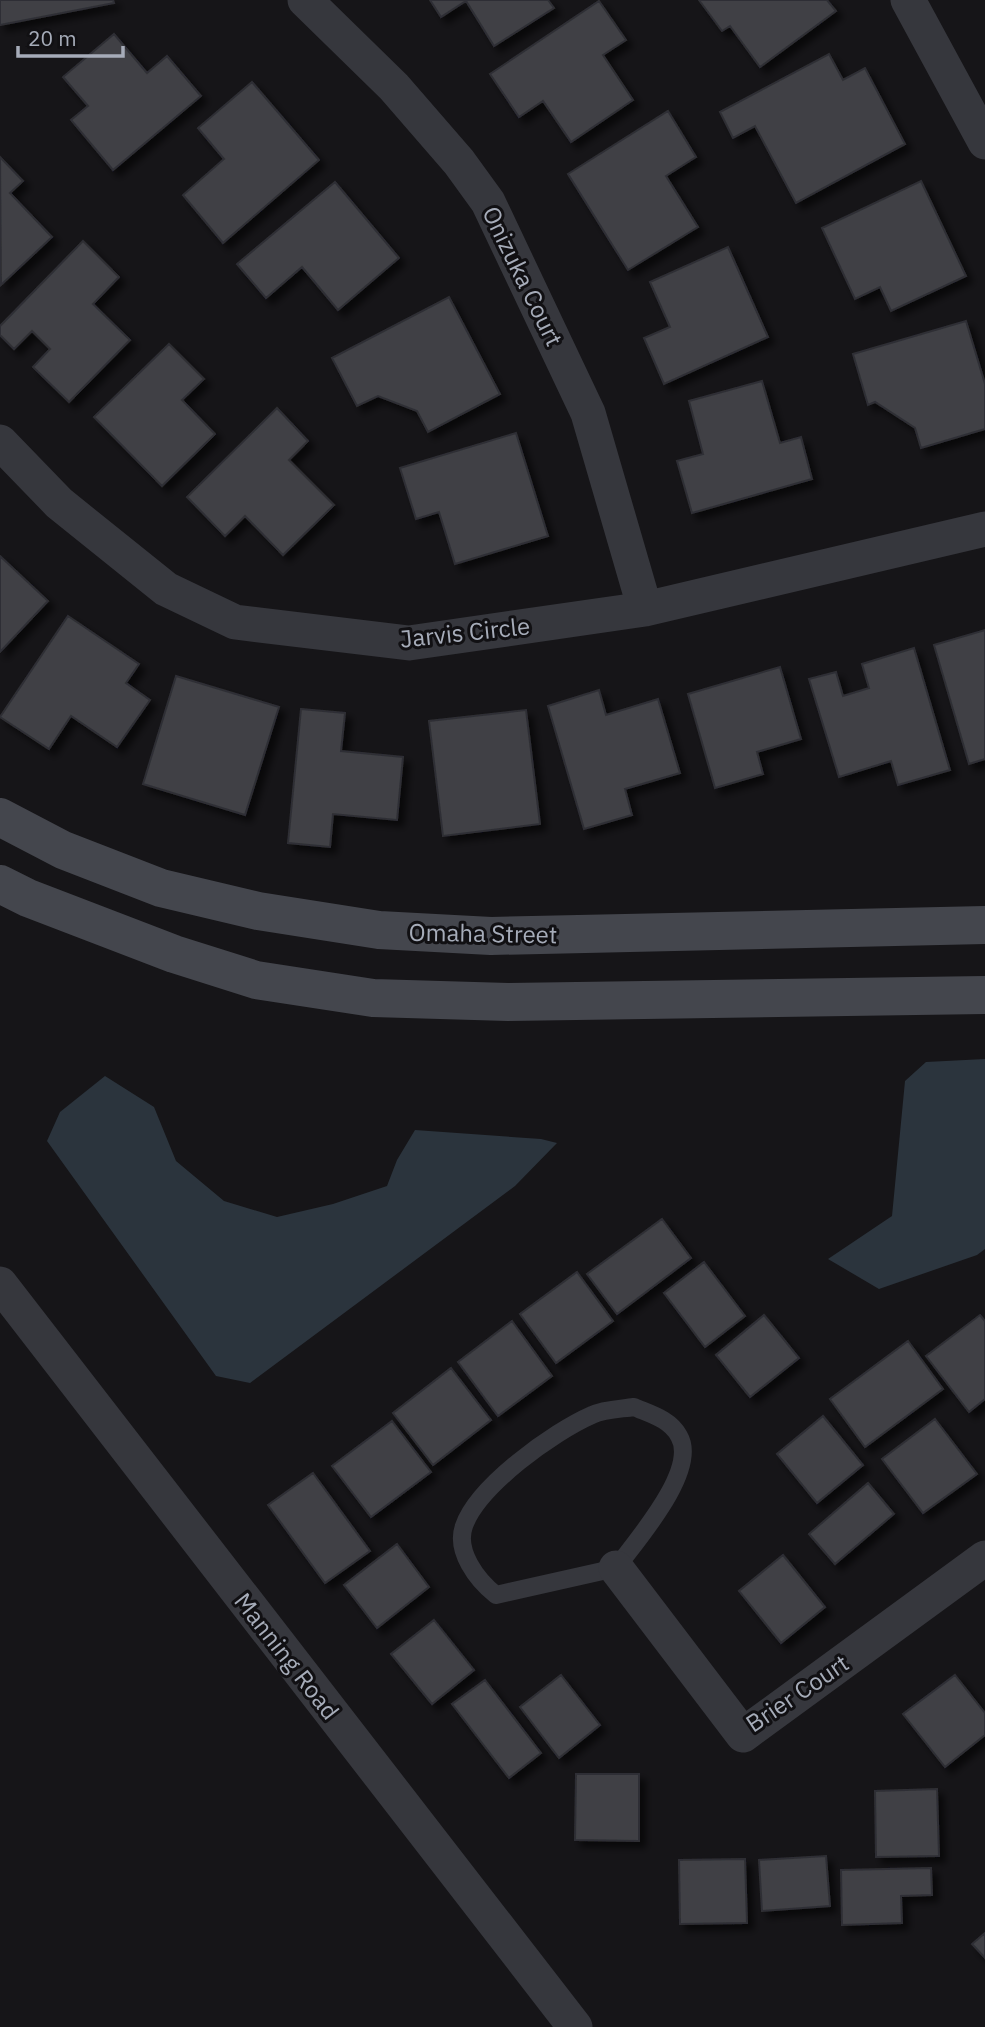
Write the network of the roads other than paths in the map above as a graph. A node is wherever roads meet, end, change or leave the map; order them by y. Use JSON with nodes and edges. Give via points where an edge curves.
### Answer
{"nodes":[{"id":1,"x":304,"y":0,"type":"edge"},
{"id":2,"x":908,"y":0,"type":"edge"},
{"id":3,"x":985,"y":142,"type":"edge"},
{"id":4,"x":0,"y":442,"type":"edge"},
{"id":5,"x":985,"y":530,"type":"edge"},
{"id":6,"x":645,"y":609,"type":"junction"},
{"id":7,"x":0,"y":817,"type":"edge"},
{"id":8,"x":0,"y":884,"type":"edge"},
{"id":9,"x":985,"y":925,"type":"edge"},
{"id":10,"x":985,"y":995,"type":"edge"},
{"id":11,"x":0,"y":1284,"type":"edge"},
{"id":12,"x":985,"y":1558,"type":"edge"},
{"id":13,"x":616,"y":1568,"type":"junction"},
{"id":14,"x":575,"y":2027,"type":"edge"}],
"edges":[{"from":1,"to":6,"type":"street","name":"Onizuka Court","via":[[394,88],[488,202],[588,413]]},
{"from":2,"to":3,"type":"street"},
{"from":4,"to":6,"type":"street","name":"Jarvis Circle","via":[[58,503],[166,589],[235,622],[409,643]]},
{"from":5,"to":6,"type":"street","name":"Jarvis Circle"},
{"from":7,"to":9,"type":"main road","name":"Omaha Street","via":[[63,850],[161,888],[258,911],[379,930],[491,936]]},
{"from":8,"to":10,"type":"main road","via":[[174,954],[256,980],[373,998],[508,1002]]},
{"from":11,"to":14,"type":"street","name":"Manning Road"},
{"from":12,"to":13,"type":"street","name":"Brier Court","via":[[743,1735]]},
{"from":13,"to":13,"type":"lane","via":[[496,1595],[482,1584],[464,1554],[463,1527],[482,1495],[534,1450],[594,1414],[634,1407],[664,1419],[680,1436],[683,1456],[677,1480]]}]}
